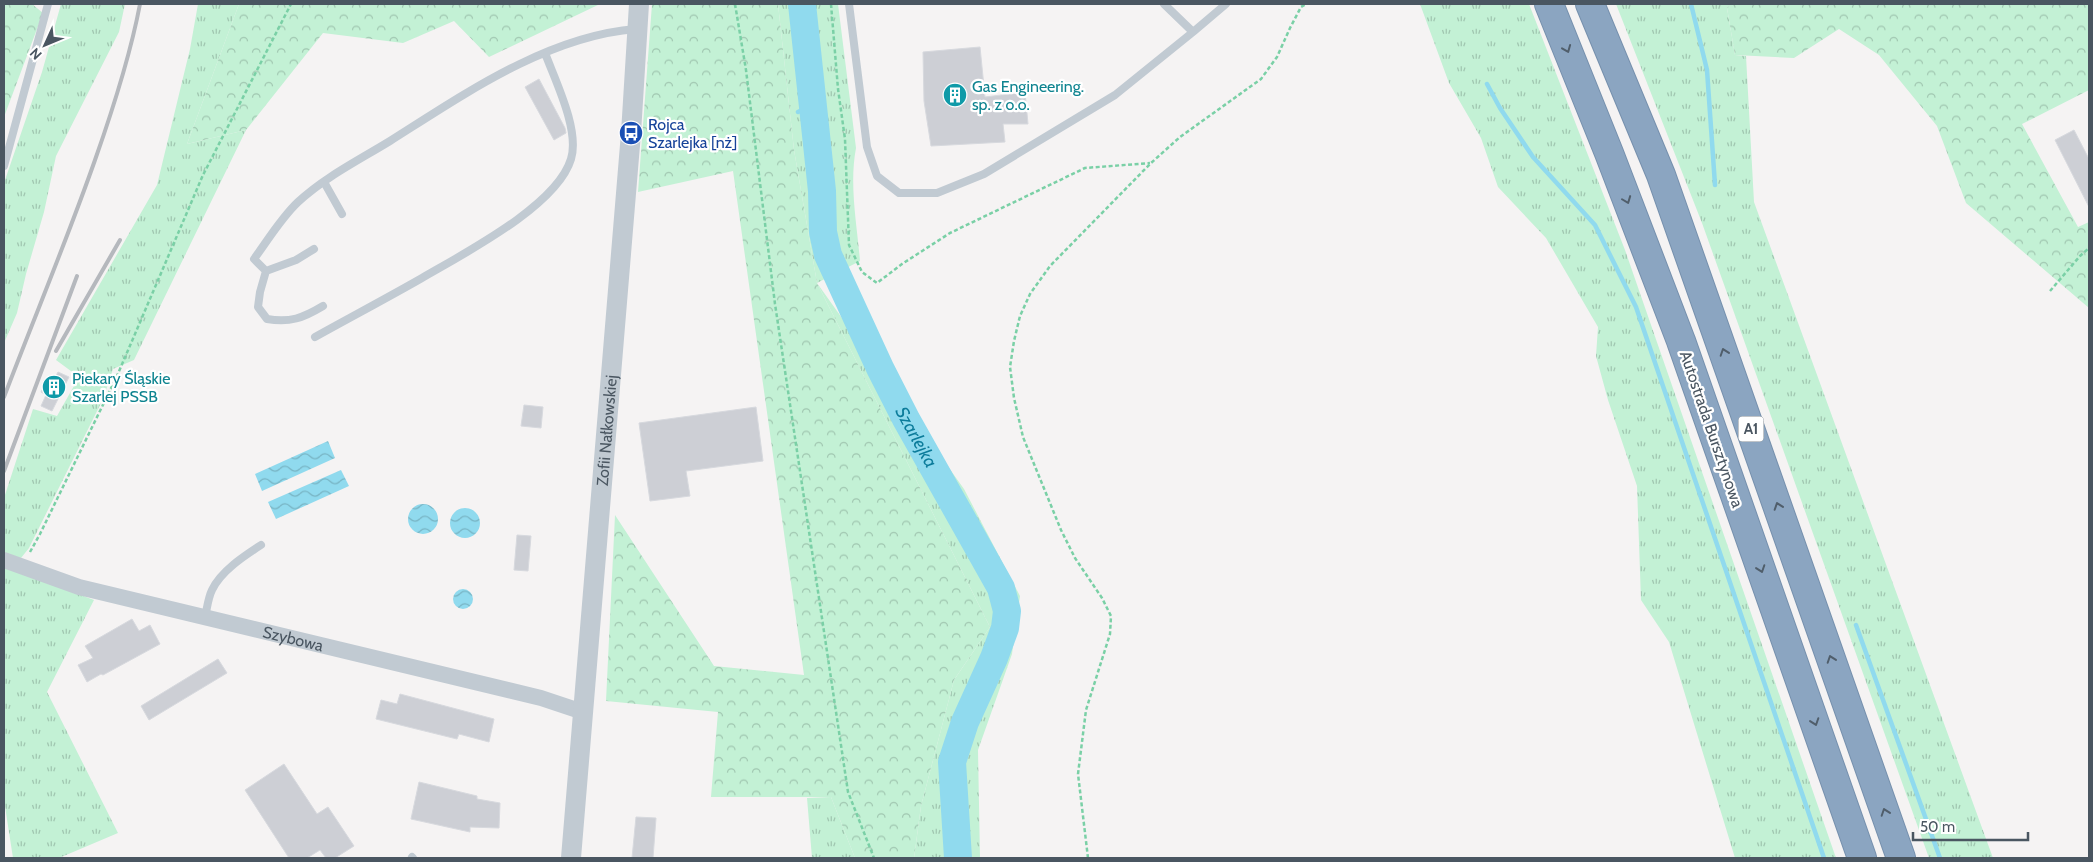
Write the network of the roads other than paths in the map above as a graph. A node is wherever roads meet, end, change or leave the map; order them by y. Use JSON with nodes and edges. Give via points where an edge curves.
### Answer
{"nodes":[{"id":1,"x":48,"y":4,"type":"edge"},
{"id":2,"x":639,"y":4,"type":"edge"},
{"id":3,"x":849,"y":4,"type":"edge"},
{"id":4,"x":1164,"y":4,"type":"edge"},
{"id":5,"x":1226,"y":4,"type":"edge"},
{"id":6,"x":1549,"y":4,"type":"edge"},
{"id":7,"x":1590,"y":4,"type":"edge"},
{"id":8,"x":638,"y":28,"type":"junction"},
{"id":9,"x":1193,"y":32,"type":"junction"},
{"id":10,"x":545,"y":53,"type":"junction"},
{"id":11,"x":4,"y":166,"type":"edge"},
{"id":12,"x":324,"y":182,"type":"junction"},
{"id":13,"x":342,"y":214,"type":"dead end"},
{"id":14,"x":314,"y":249,"type":"dead end"},
{"id":15,"x":266,"y":271,"type":"junction"},
{"id":16,"x":323,"y":306,"type":"dead end"},
{"id":17,"x":315,"y":337,"type":"dead end"},
{"id":18,"x":261,"y":545,"type":"dead end"},
{"id":19,"x":4,"y":560,"type":"edge"},
{"id":20,"x":205,"y":617,"type":"junction"},
{"id":21,"x":583,"y":712,"type":"junction"},
{"id":22,"x":571,"y":858,"type":"edge"},
{"id":23,"x":1862,"y":858,"type":"edge"},
{"id":24,"x":1901,"y":858,"type":"edge"}],
"edges":[{"from":1,"to":11,"type":"lane"},
{"from":2,"to":8,"type":"street","name":"Zofii Nałkowskiej"},
{"from":3,"to":9,"type":"lane","via":[[867,147],[877,176],[899,192],[937,192],[984,174],[1115,95]]},
{"from":4,"to":9,"type":"lane"},
{"from":5,"to":9,"type":"lane"},
{"from":6,"to":23,"type":"highway","name":"Autostrada Bursztynowa","number":"A1","one_way":true,"via":[[1681,341]]},
{"from":24,"to":7,"type":"highway","number":"A1","one_way":true,"via":[[1661,175]]},
{"from":8,"to":10,"type":"lane","via":[[615,30]]},
{"from":8,"to":21,"type":"street","name":"Zofii Nałkowskiej"},
{"from":10,"to":12,"type":"lane","via":[[497,76]]},
{"from":10,"to":17,"type":"lane","via":[[573,139],[571,159],[559,181],[512,224]]},
{"from":12,"to":13,"type":"lane"},
{"from":12,"to":15,"type":"lane","via":[[297,203],[254,259]]},
{"from":14,"to":15,"type":"lane"},
{"from":15,"to":16,"type":"lane","via":[[258,307],[267,319],[283,322],[307,316]]},
{"from":18,"to":20,"type":"lane","via":[[243,557],[212,590]]},
{"from":19,"to":20,"type":"street","name":"Szybowa","via":[[79,586]]},
{"from":20,"to":21,"type":"street","name":"Szybowa","via":[[541,698]]},
{"from":21,"to":22,"type":"street","name":"Zofii Nałkowskiej"}]}
